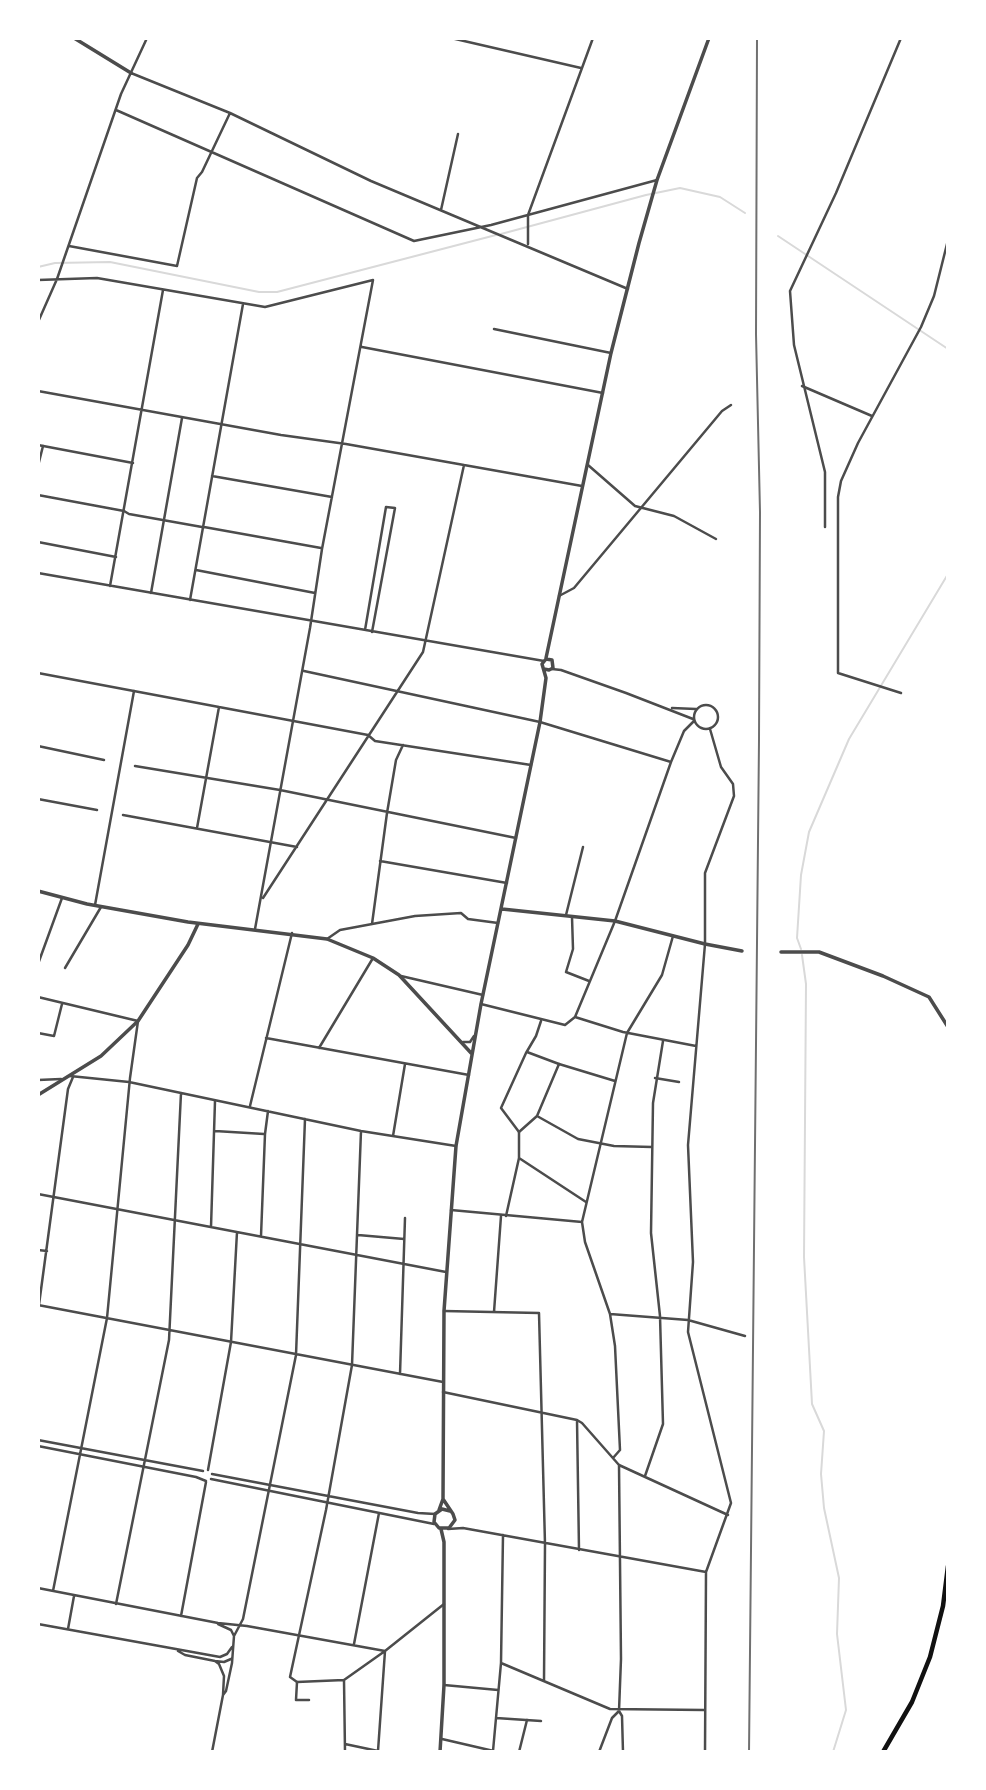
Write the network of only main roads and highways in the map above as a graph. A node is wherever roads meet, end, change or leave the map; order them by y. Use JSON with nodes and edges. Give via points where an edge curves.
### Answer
{"nodes":[{"id":1,"x":947,"y":1566,"type":"edge"},
{"id":2,"x":883,"y":1752,"type":"edge"}],
"edges":[{"from":1,"to":2,"type":"main road","via":[[930,1657],[912,1702]]}]}
